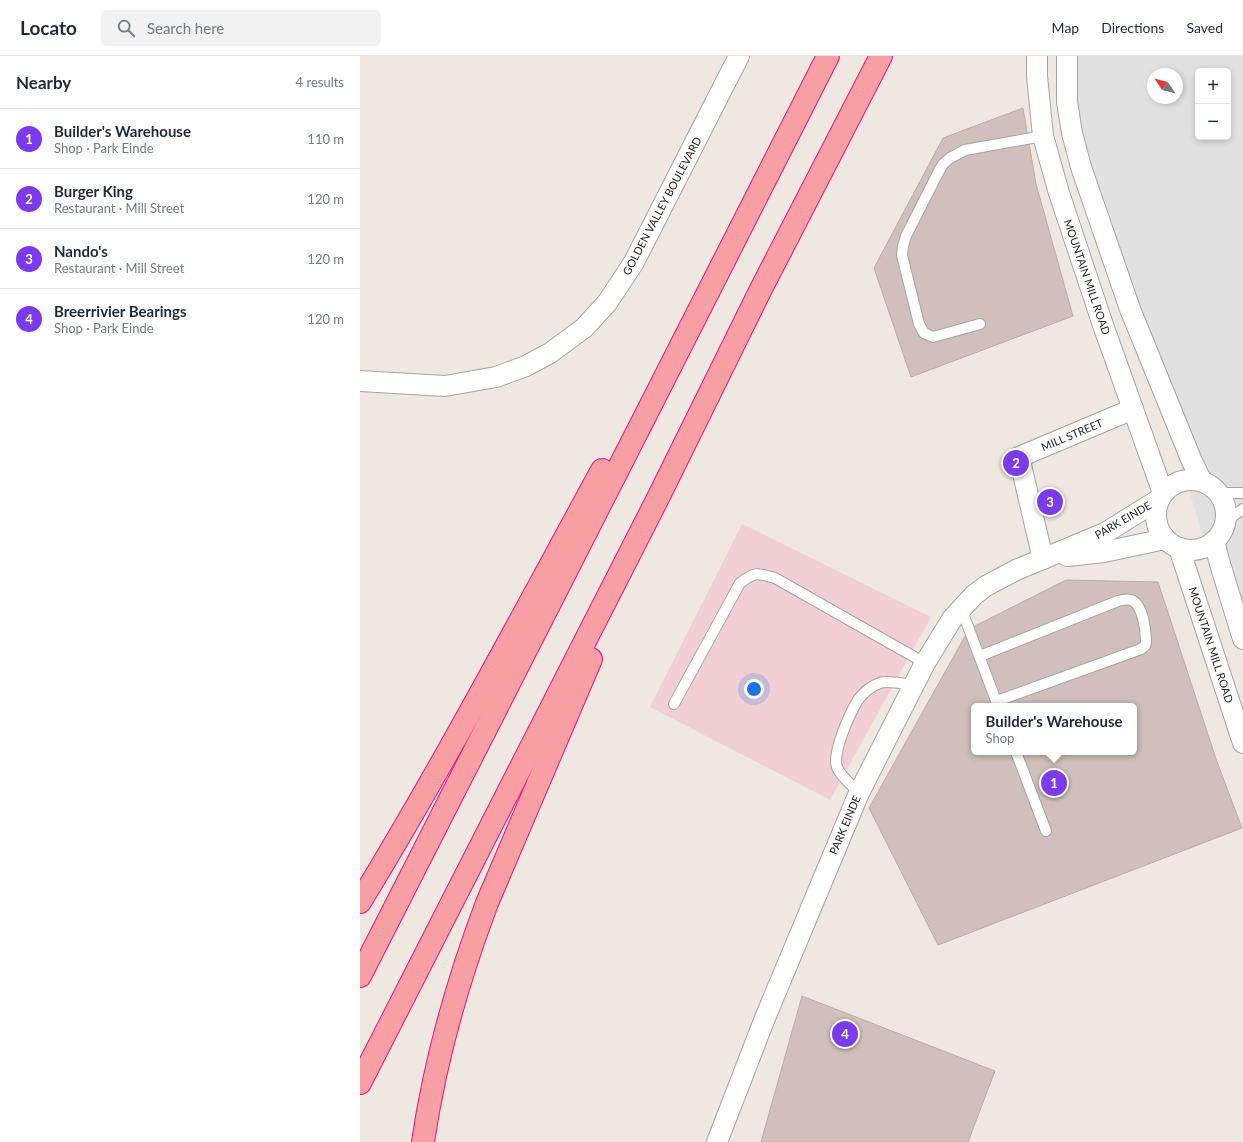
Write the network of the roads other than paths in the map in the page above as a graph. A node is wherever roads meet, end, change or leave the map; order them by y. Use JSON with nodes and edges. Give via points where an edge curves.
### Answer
{"nodes":[{"id":1,"x":739,"y":56,"type":"edge"},
{"id":2,"x":823,"y":56,"type":"edge"},
{"id":3,"x":828,"y":56,"type":"edge"},
{"id":4,"x":881,"y":56,"type":"edge"},
{"id":5,"x":1038,"y":56,"type":"edge"},
{"id":6,"x":1067,"y":56,"type":"edge"},
{"id":7,"x":1043,"y":136,"type":"junction"},
{"id":8,"x":980,"y":324,"type":"dead end"},
{"id":9,"x":360,"y":381,"type":"edge"},
{"id":10,"x":1133,"y":409,"type":"junction"},
{"id":11,"x":1201,"y":480,"type":"junction"},
{"id":12,"x":1220,"y":493,"type":"junction"},
{"id":13,"x":1243,"y":493,"type":"edge"},
{"id":14,"x":659,"y":496,"type":"junction"},
{"id":15,"x":1160,"y":496,"type":"junction"},
{"id":16,"x":1243,"y":509,"type":"edge"},
{"id":17,"x":1226,"y":521,"type":"junction"},
{"id":18,"x":1214,"y":541,"type":"junction"},
{"id":19,"x":1172,"y":544,"type":"junction"},
{"id":20,"x":1043,"y":559,"type":"junction"},
{"id":21,"x":962,"y":608,"type":"junction"},
{"id":22,"x":1243,"y":639,"type":"edge"},
{"id":23,"x":980,"y":656,"type":"junction"},
{"id":24,"x":925,"y":663,"type":"junction"},
{"id":25,"x":913,"y":685,"type":"junction"},
{"id":26,"x":998,"y":703,"type":"edge"},
{"id":27,"x":1001,"y":703,"type":"edge"},
{"id":28,"x":674,"y":704,"type":"dead end"},
{"id":29,"x":1243,"y":743,"type":"edge"},
{"id":30,"x":1017,"y":755,"type":"edge"},
{"id":31,"x":858,"y":793,"type":"junction"},
{"id":32,"x":1046,"y":831,"type":"dead end"},
{"id":33,"x":360,"y":902,"type":"edge"},
{"id":34,"x":360,"y":976,"type":"edge"},
{"id":35,"x":360,"y":1084,"type":"edge"},
{"id":36,"x":423,"y":1142,"type":"edge"},
{"id":37,"x":717,"y":1142,"type":"edge"}],
"edges":[{"from":1,"to":9,"type":"street","name":"GOLDEN VALLEY BOULEVARD","via":[[634,262],[607,303],[584,328],[526,366],[496,377],[445,386]]},
{"from":2,"to":33,"type":"highway","via":[[514,630]]},
{"from":3,"to":34,"type":"highway"},
{"from":4,"to":14,"type":"highway","via":[[761,289]]},
{"from":5,"to":7,"type":"street","name":"MOUNTAIN MILL ROAD","via":[[1036,76]]},
{"from":6,"to":11,"type":"street","via":[[1067,102],[1081,167],[1130,310]]},
{"from":7,"to":8,"type":"lane","via":[[964,150],[950,158],[939,171],[902,246],[919,324],[924,333],[933,337]]},
{"from":7,"to":10,"type":"street","name":"MOUNTAIN MILL ROAD","via":[[1058,193]]},
{"from":10,"to":15,"type":"street","name":"MOUNTAIN MILL ROAD"},
{"from":10,"to":20,"type":"street","name":"MILL STREET","via":[[1019,457]]},
{"from":11,"to":12,"type":"street"},
{"from":11,"to":15,"type":"street","via":[[1180,481],[1170,485]]},
{"from":12,"to":13,"type":"lane"},
{"from":12,"to":17,"type":"street","via":[[1226,511]]},
{"from":14,"to":35,"type":"highway"},
{"from":14,"to":36,"type":"highway","via":[[476,933],[446,1029]]},
{"from":15,"to":19,"type":"street","via":[[1155,510],[1156,521],[1159,531]]},
{"from":15,"to":20,"type":"street","name":"PARK EINDE","via":[[1105,533]]},
{"from":16,"to":17,"type":"lane"},
{"from":17,"to":18,"type":"street"},
{"from":18,"to":19,"type":"street","via":[[1196,550],[1187,550]]},
{"from":18,"to":22,"type":"street"},
{"from":19,"to":20,"type":"street","name":"PARK EINDE"},
{"from":19,"to":29,"type":"street","name":"MOUNTAIN MILL ROAD"},
{"from":20,"to":21,"type":"street","name":"PARK EINDE","via":[[986,586]]},
{"from":21,"to":23,"type":"lane"},
{"from":21,"to":24,"type":"street","name":"PARK EINDE","via":[[952,619]]},
{"from":23,"to":26,"type":"lane"},
{"from":23,"to":27,"type":"lane","via":[[1118,601],[1132,600],[1140,608],[1146,642],[1141,650]]},
{"from":24,"to":25,"type":"street","name":"PARK EINDE"},
{"from":24,"to":28,"type":"lane","via":[[775,578],[760,574],[751,575],[740,583]]},
{"from":25,"to":31,"type":"street","name":"PARK EINDE"},
{"from":25,"to":31,"type":"lane","via":[[882,682],[873,686],[858,700],[841,737],[835,762],[837,769]]},
{"from":30,"to":32,"type":"lane"},
{"from":31,"to":37,"type":"street","name":"PARK EINDE"}]}
